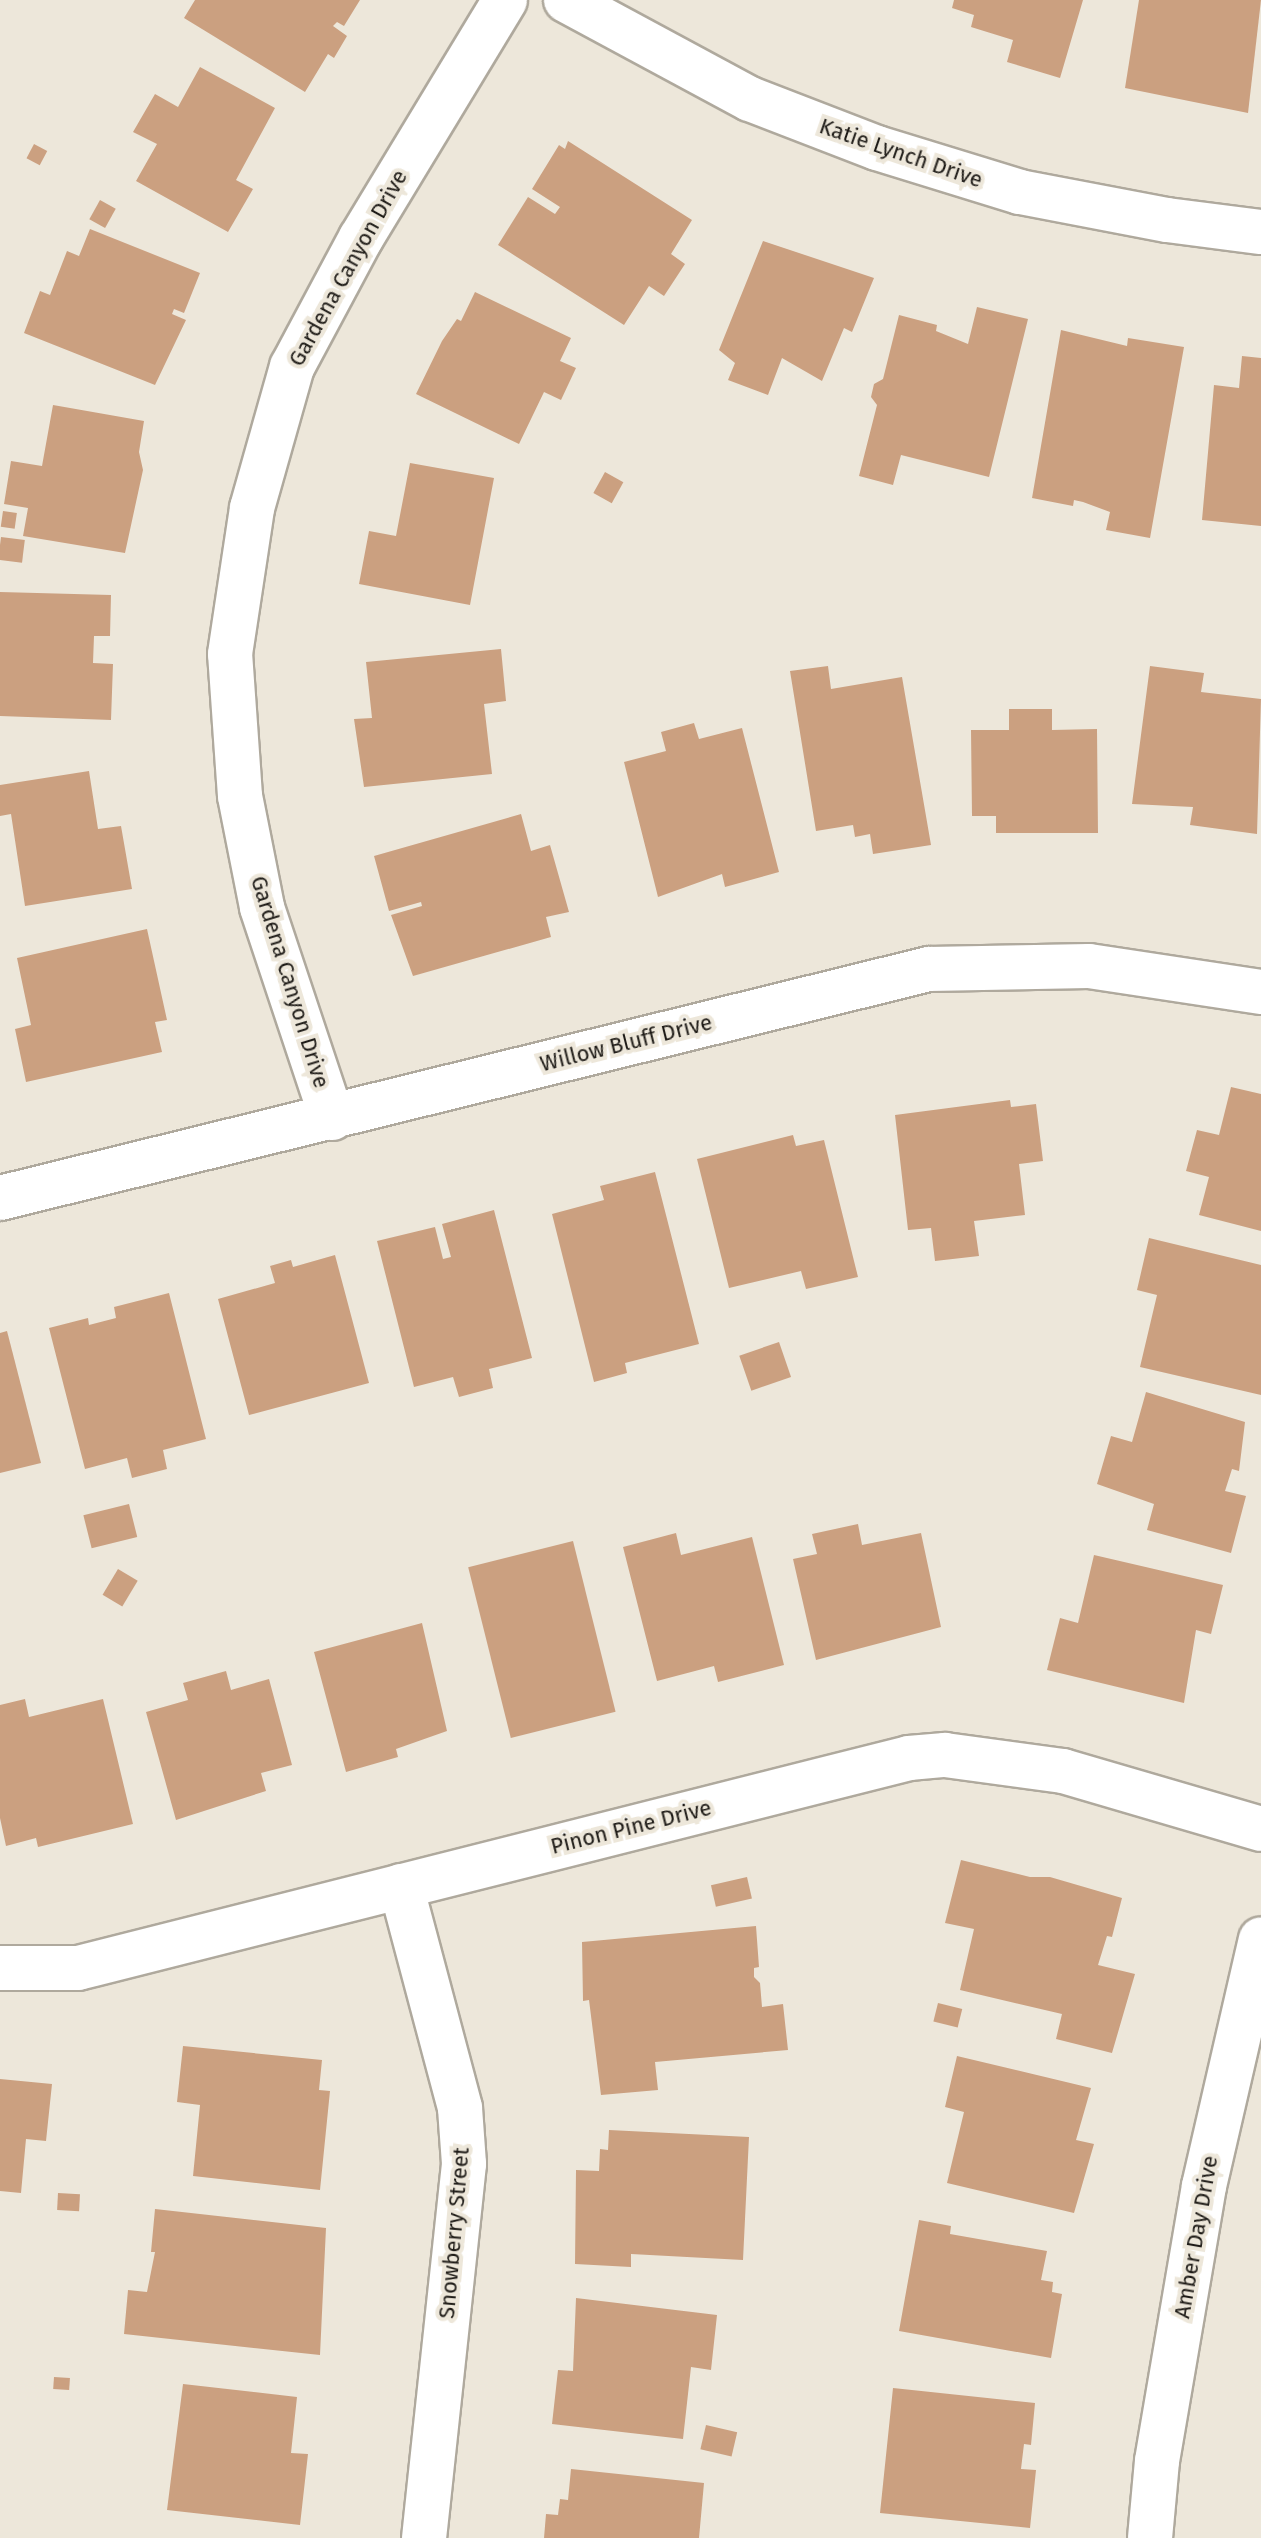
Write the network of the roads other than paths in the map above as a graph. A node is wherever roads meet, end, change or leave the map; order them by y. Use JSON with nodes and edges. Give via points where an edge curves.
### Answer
{"nodes":[{"id":1,"x":505,"y":0,"type":"edge"},
{"id":2,"x":566,"y":0,"type":"edge"},
{"id":3,"x":1261,"y":232,"type":"edge"},
{"id":4,"x":1261,"y":992,"type":"edge"},
{"id":5,"x":332,"y":1118,"type":"junction"},
{"id":6,"x":0,"y":1198,"type":"edge"},
{"id":7,"x":1261,"y":1829,"type":"edge"},
{"id":8,"x":401,"y":1886,"type":"junction"},
{"id":9,"x":1261,"y":1939,"type":"edge"},
{"id":10,"x":0,"y":1968,"type":"edge"},
{"id":11,"x":424,"y":2538,"type":"edge"},
{"id":12,"x":1150,"y":2538,"type":"edge"}],
"edges":[{"from":1,"to":5,"type":"street","name":"Gardena Canyon Drive","via":[[361,238],[292,367],[252,508],[230,654],[240,796],[262,907]]},
{"from":2,"to":3,"type":"street","name":"Katie Lynch Drive","via":[[750,99],[877,148],[1020,192]]},
{"from":4,"to":5,"type":"street","name":"Willow Bluff Drive","via":[[1089,966],[929,969]]},
{"from":5,"to":6,"type":"street","name":"Willow Bluff Drive"},
{"from":7,"to":8,"type":"street","name":"Pinon Pine Drive","via":[[1063,1771],[945,1755],[858,1768]]},
{"from":8,"to":10,"type":"street","name":"Pinon Pine Drive","via":[[78,1968]]},
{"from":8,"to":11,"type":"street","name":"Snowberry Street","via":[[460,2108],[464,2164]]},
{"from":9,"to":12,"type":"street","name":"Amber Day Drive","via":[[1204,2186],[1157,2461]]}]}
